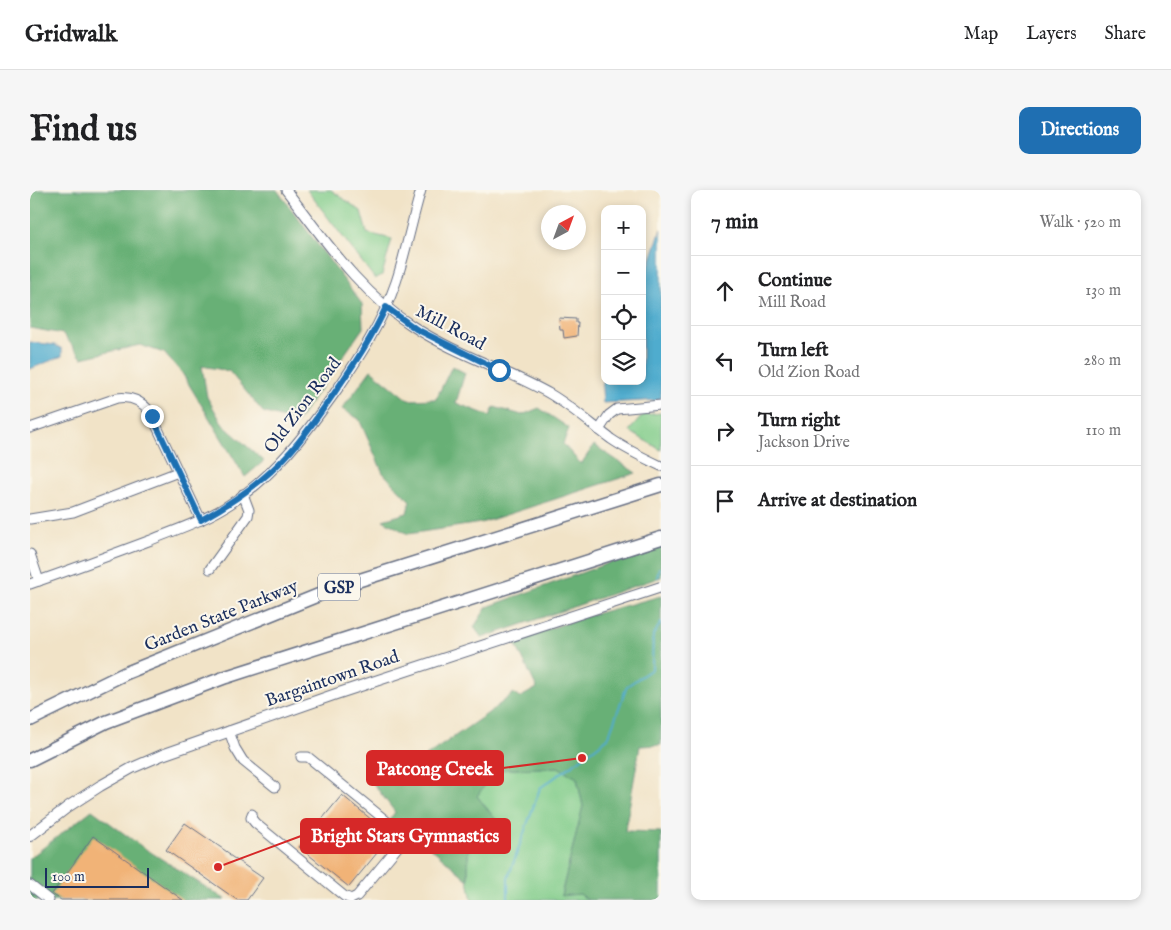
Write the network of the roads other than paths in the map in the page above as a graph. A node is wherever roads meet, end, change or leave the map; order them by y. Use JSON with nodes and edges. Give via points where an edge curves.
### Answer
{"nodes":[{"id":1,"x":286,"y":190,"type":"edge"},
{"id":2,"x":421,"y":190,"type":"edge"},
{"id":3,"x":386,"y":307,"type":"junction"},
{"id":4,"x":661,"y":405,"type":"edge"},
{"id":5,"x":30,"y":428,"type":"edge"},
{"id":6,"x":599,"y":430,"type":"junction"},
{"id":7,"x":661,"y":466,"type":"edge"},
{"id":8,"x":178,"y":472,"type":"junction"},
{"id":9,"x":660,"y":486,"type":"edge"},
{"id":10,"x":243,"y":494,"type":"junction"},
{"id":11,"x":30,"y":519,"type":"edge"},
{"id":12,"x":201,"y":520,"type":"junction"},
{"id":13,"x":661,"y":538,"type":"edge"},
{"id":14,"x":30,"y":554,"type":"edge"},
{"id":15,"x":210,"y":568,"type":"dead end"},
{"id":16,"x":39,"y":581,"type":"junction"},
{"id":17,"x":30,"y":584,"type":"edge"},
{"id":18,"x":661,"y":587,"type":"edge"},
{"id":19,"x":30,"y":720,"type":"edge"},
{"id":20,"x":229,"y":731,"type":"junction"},
{"id":21,"x":301,"y":757,"type":"dead end"},
{"id":22,"x":30,"y":760,"type":"edge"},
{"id":23,"x":275,"y":787,"type":"dead end"},
{"id":24,"x":252,"y":814,"type":"dead end"},
{"id":25,"x":30,"y":836,"type":"edge"},
{"id":26,"x":30,"y":885,"type":"edge"},
{"id":27,"x":48,"y":900,"type":"edge"}],
"edges":[{"from":1,"to":3,"type":"street","name":"Mill Road","via":[[355,278]]},
{"from":2,"to":3,"type":"street","name":"Old Zion Road"},
{"from":3,"to":6,"type":"street","name":"Mill Road","via":[[430,336],[546,392]]},
{"from":3,"to":10,"type":"street","name":"Old Zion Road","via":[[367,345],[304,435],[279,464]]},
{"from":4,"to":6,"type":"street","via":[[617,409]]},
{"from":5,"to":8,"type":"street","via":[[117,398],[133,399],[148,409]]},
{"from":6,"to":7,"type":"street","name":"Mill Road"},
{"from":8,"to":11,"type":"street","via":[[73,512]]},
{"from":8,"to":12,"type":"street"},
{"from":9,"to":19,"type":"highway","name":"Garden State Parkway","number":"GSP","via":[[341,586],[126,673]]},
{"from":10,"to":12,"type":"street","name":"Old Zion Road"},
{"from":10,"to":15,"type":"street","via":[[248,516]]},
{"from":12,"to":16,"type":"street","name":"Old Zion Road"},
{"from":13,"to":22,"type":"highway","via":[[226,677],[106,722]]},
{"from":14,"to":16,"type":"street"},
{"from":16,"to":17,"type":"street","name":"Old Zion Road"},
{"from":18,"to":20,"type":"main road","name":"Bargaintown Road"},
{"from":20,"to":23,"type":"street","via":[[243,761]]},
{"from":20,"to":25,"type":"main road","name":"Bargaintown Road","via":[[146,761],[112,778]]},
{"from":21,"to":24,"type":"street","via":[[308,757],[406,837],[357,896],[351,899],[344,896],[254,823]]},
{"from":26,"to":27,"type":"street"}]}
